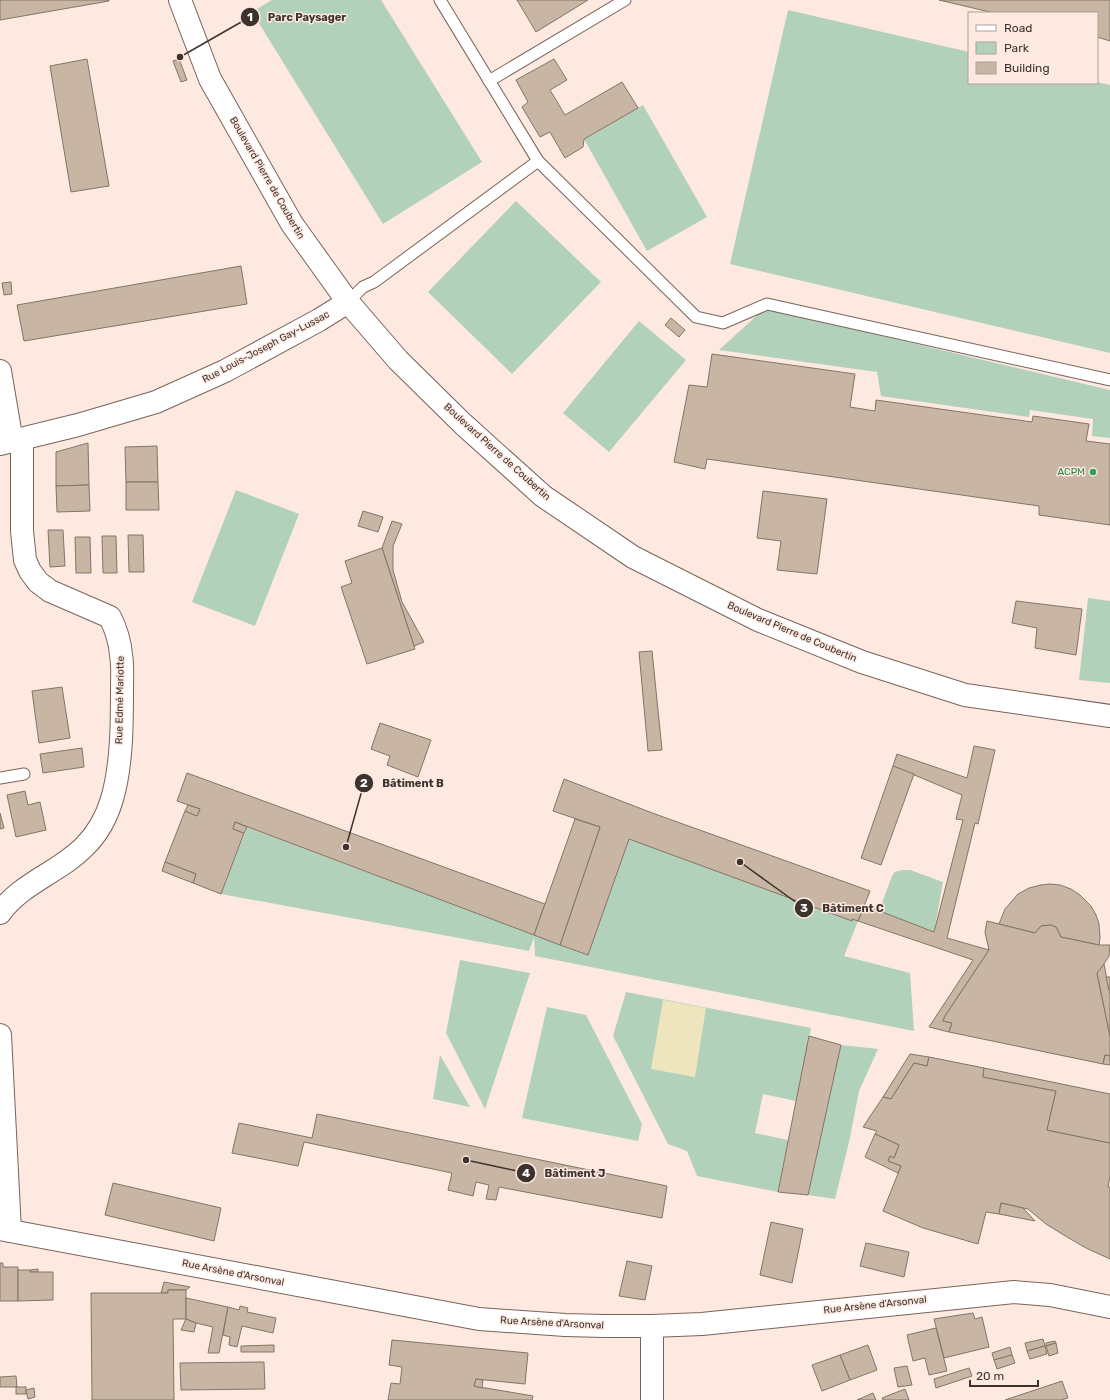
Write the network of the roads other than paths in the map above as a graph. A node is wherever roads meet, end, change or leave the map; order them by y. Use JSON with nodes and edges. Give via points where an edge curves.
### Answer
{"nodes":[{"id":1,"x":180,"y":0,"type":"edge"},
{"id":2,"x":440,"y":0,"type":"edge"},
{"id":3,"x":625,"y":0,"type":"edge"},
{"id":4,"x":489,"y":81,"type":"junction"},
{"id":5,"x":538,"y":162,"type":"junction"},
{"id":6,"x":348,"y":302,"type":"junction"},
{"id":7,"x":0,"y":371,"type":"edge"},
{"id":8,"x":1110,"y":380,"type":"edge"},
{"id":9,"x":11,"y":442,"type":"edge"},
{"id":10,"x":1110,"y":716,"type":"edge"},
{"id":11,"x":24,"y":774,"type":"dead end"},
{"id":12,"x":0,"y":778,"type":"edge"},
{"id":13,"x":0,"y":913,"type":"edge"},
{"id":14,"x":0,"y":1035,"type":"edge"},
{"id":15,"x":5,"y":1230,"type":"edge"},
{"id":16,"x":1110,"y":1307,"type":"edge"},
{"id":17,"x":652,"y":1326,"type":"junction"},
{"id":18,"x":652,"y":1400,"type":"edge"}],
"edges":[{"from":1,"to":6,"type":"street","name":"Boulevard Pierre de Coubertin","via":[[210,79],[292,224]]},
{"from":2,"to":4,"type":"lane"},
{"from":3,"to":4,"type":"lane"},
{"from":4,"to":5,"type":"lane"},
{"from":5,"to":6,"type":"lane","via":[[374,282],[363,287]]},
{"from":5,"to":8,"type":"lane","via":[[696,317],[723,323],[767,304]]},
{"from":6,"to":9,"type":"street","name":"Rue Louis-Joseph Gay-Lussac","via":[[225,371],[156,402]]},
{"from":6,"to":10,"type":"street","name":"Boulevard Pierre de Coubertin","via":[[398,360],[463,424],[544,496],[633,557],[758,620],[862,662],[965,695]]},
{"from":7,"to":9,"type":"street"},
{"from":9,"to":13,"type":"street","name":"Rue Edmé Mariotte","via":[[26,560],[30,571],[38,582],[50,591],[110,617],[116,629],[121,656],[122,711],[118,767],[112,799],[102,822],[85,846],[17,895]]},
{"from":11,"to":12,"type":"lane"},
{"from":14,"to":15,"type":"street"},
{"from":15,"to":17,"type":"street","name":"Rue Arsène d'Arsonval","via":[[479,1319],[565,1325]]},
{"from":16,"to":17,"type":"street","name":"Rue Arsène d'Arsonval","via":[[1050,1295],[1014,1292],[702,1324]]},
{"from":17,"to":18,"type":"street"}]}
